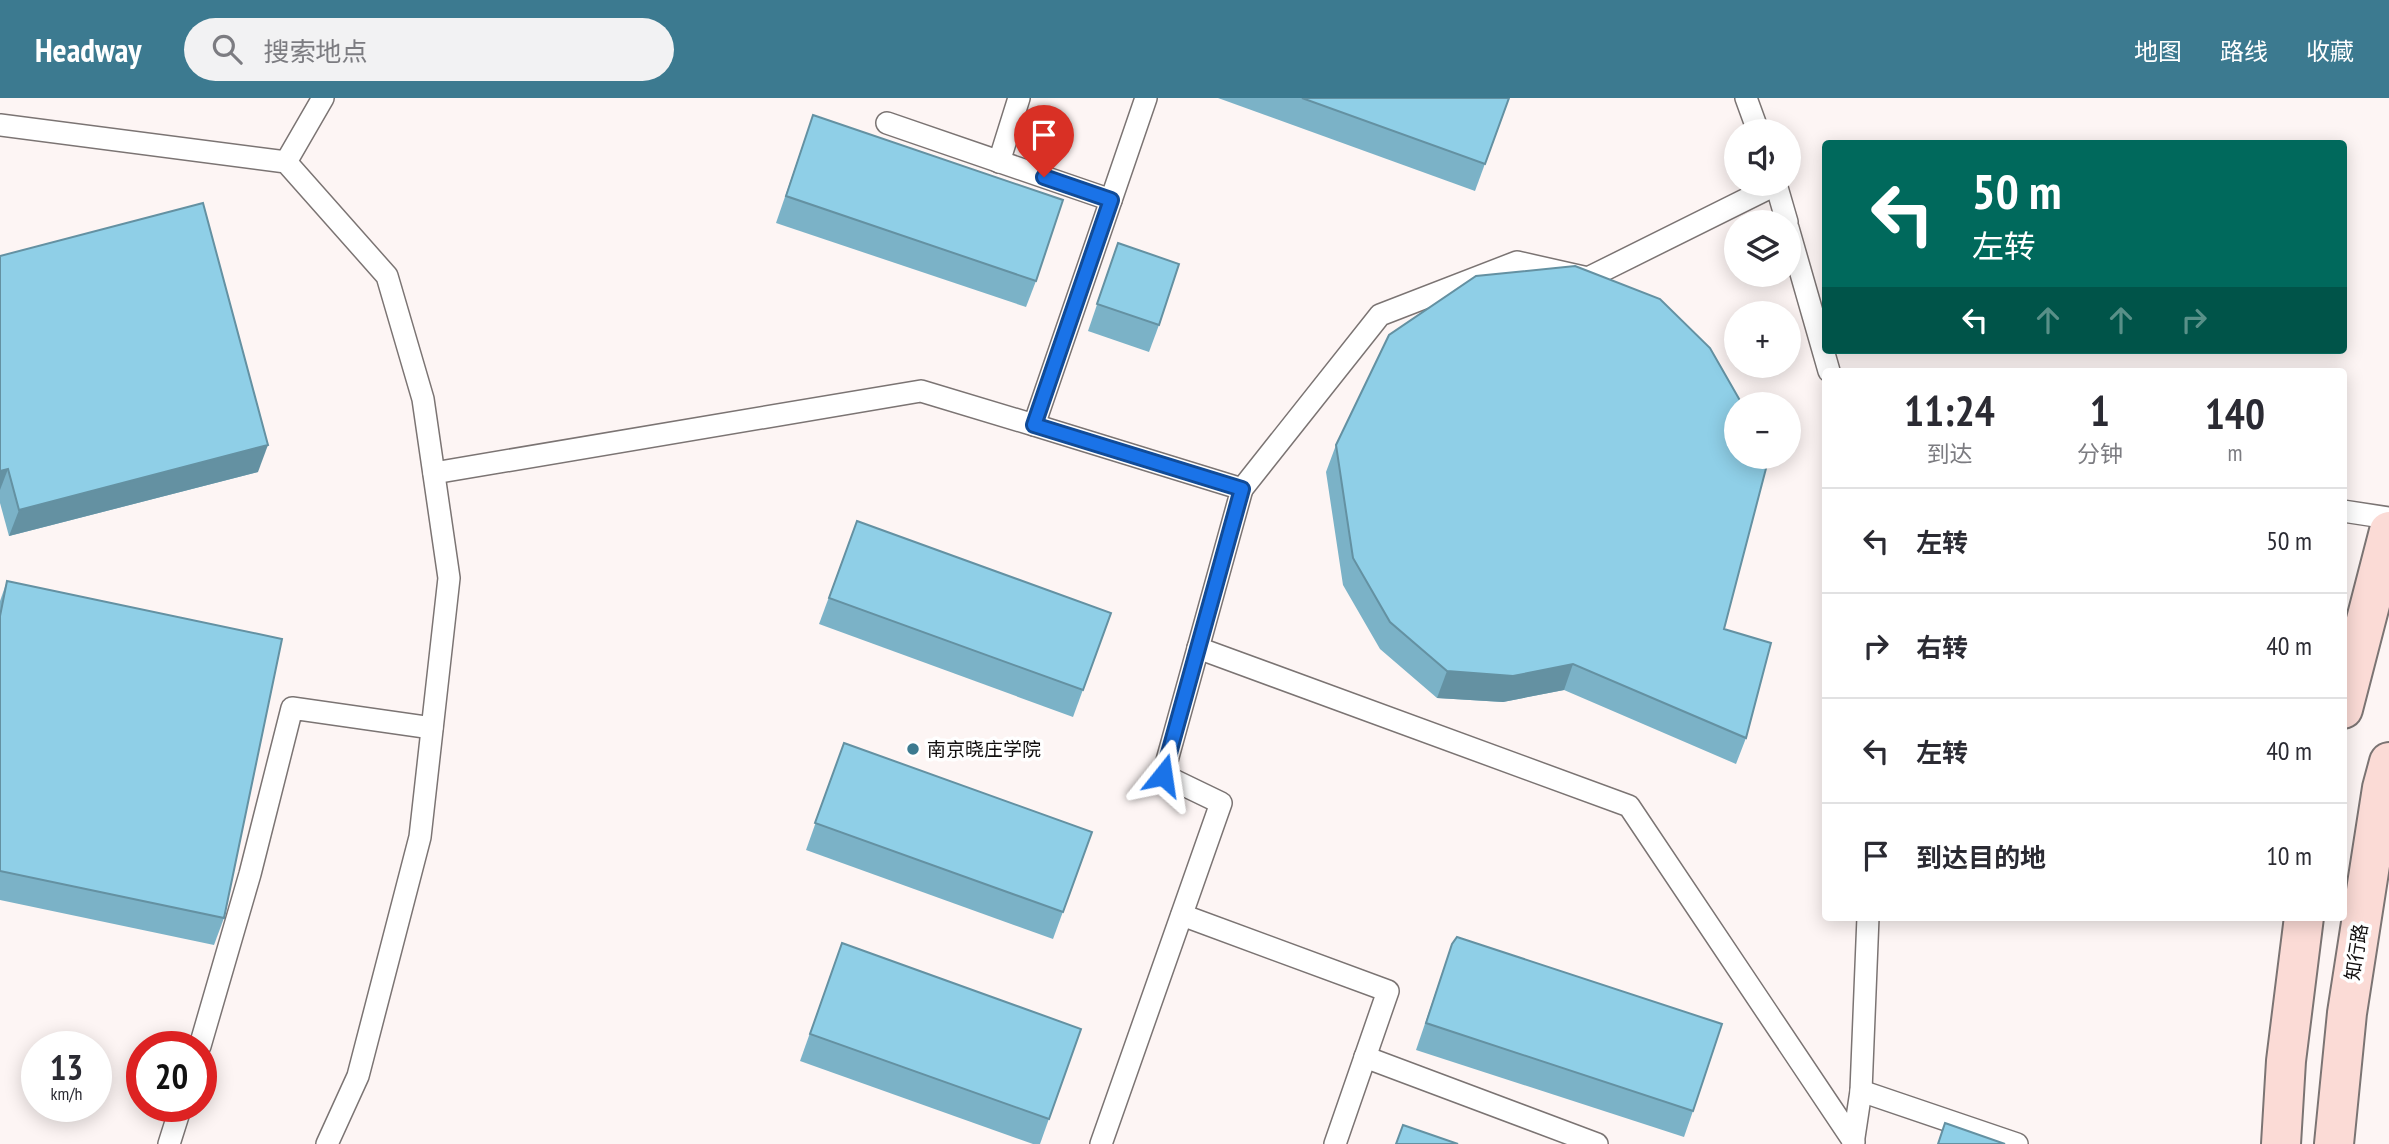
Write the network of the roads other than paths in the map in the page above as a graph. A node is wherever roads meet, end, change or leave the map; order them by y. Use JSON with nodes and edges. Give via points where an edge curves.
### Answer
{"nodes":[{"id":1,"x":323,"y":98,"type":"edge"},
{"id":2,"x":1018,"y":98,"type":"edge"},
{"id":3,"x":1146,"y":98,"type":"edge"},
{"id":4,"x":1746,"y":98,"type":"edge"},
{"id":5,"x":1754,"y":119,"type":"edge"},
{"id":6,"x":887,"y":123,"type":"dead end"},
{"id":7,"x":0,"y":125,"type":"edge"},
{"id":8,"x":286,"y":162,"type":"junction"},
{"id":9,"x":999,"y":162,"type":"junction"},
{"id":10,"x":1753,"y":196,"type":"edge"},
{"id":11,"x":1111,"y":200,"type":"junction"},
{"id":12,"x":1801,"y":273,"type":"edge"},
{"id":13,"x":1822,"y":347,"type":"edge"},
{"id":14,"x":1034,"y":425,"type":"junction"},
{"id":15,"x":434,"y":473,"type":"junction"},
{"id":16,"x":1242,"y":489,"type":"junction"},
{"id":17,"x":2347,"y":512,"type":"edge"},
{"id":18,"x":2389,"y":518,"type":"edge"},
{"id":19,"x":2389,"y":531,"type":"edge"},
{"id":20,"x":1198,"y":648,"type":"junction"},
{"id":21,"x":2347,"y":694,"type":"edge"},
{"id":22,"x":432,"y":728,"type":"junction"},
{"id":23,"x":2389,"y":762,"type":"edge"},
{"id":24,"x":1182,"y":915,"type":"junction"},
{"id":25,"x":1868,"y":921,"type":"edge"},
{"id":26,"x":2304,"y":921,"type":"edge"},
{"id":27,"x":204,"y":1031,"type":"edge"},
{"id":28,"x":1365,"y":1057,"type":"junction"},
{"id":29,"x":1861,"y":1091,"type":"junction"},
{"id":30,"x":176,"y":1122,"type":"edge"},
{"id":31,"x":1854,"y":1143,"type":"edge"},
{"id":32,"x":169,"y":1144,"type":"edge"},
{"id":33,"x":327,"y":1144,"type":"edge"},
{"id":34,"x":1101,"y":1144,"type":"edge"},
{"id":35,"x":1335,"y":1144,"type":"edge"},
{"id":36,"x":1597,"y":1144,"type":"edge"},
{"id":37,"x":2017,"y":1144,"type":"edge"},
{"id":38,"x":2281,"y":1144,"type":"edge"},
{"id":39,"x":2334,"y":1144,"type":"edge"}],
"edges":[{"from":1,"to":8,"type":"lane"},
{"from":2,"to":9,"type":"lane"},
{"from":3,"to":11,"type":"lane"},
{"from":4,"to":5,"type":"lane"},
{"from":6,"to":9,"type":"lane"},
{"from":7,"to":8,"type":"lane"},
{"from":8,"to":15,"type":"lane","via":[[387,276],[423,400]]},
{"from":9,"to":11,"type":"lane"},
{"from":10,"to":16,"type":"lane","via":[[1588,278],[1517,262],[1380,315]]},
{"from":11,"to":14,"type":"lane"},
{"from":12,"to":13,"type":"lane"},
{"from":14,"to":15,"type":"lane","via":[[921,391]]},
{"from":14,"to":16,"type":"lane"},
{"from":15,"to":22,"type":"lane","via":[[449,578]]},
{"from":16,"to":20,"type":"lane"},
{"from":17,"to":18,"type":"lane"},
{"from":19,"to":21,"type":"street"},
{"from":20,"to":24,"type":"lane","via":[[1163,775],[1221,803]]},
{"from":20,"to":31,"type":"lane","via":[[1629,806]]},
{"from":22,"to":27,"type":"lane","via":[[292,708]]},
{"from":22,"to":33,"type":"lane","via":[[416,851],[358,1076]]},
{"from":23,"to":39,"type":"street","name":"知行路","via":[[2347,1013]]},
{"from":24,"to":28,"type":"lane","via":[[1388,991]]},
{"from":24,"to":34,"type":"lane"},
{"from":25,"to":29,"type":"lane"},
{"from":26,"to":38,"type":"street"},
{"from":28,"to":35,"type":"lane"},
{"from":28,"to":36,"type":"lane"},
{"from":29,"to":31,"type":"lane"},
{"from":29,"to":37,"type":"lane"},
{"from":30,"to":32,"type":"lane"}]}
